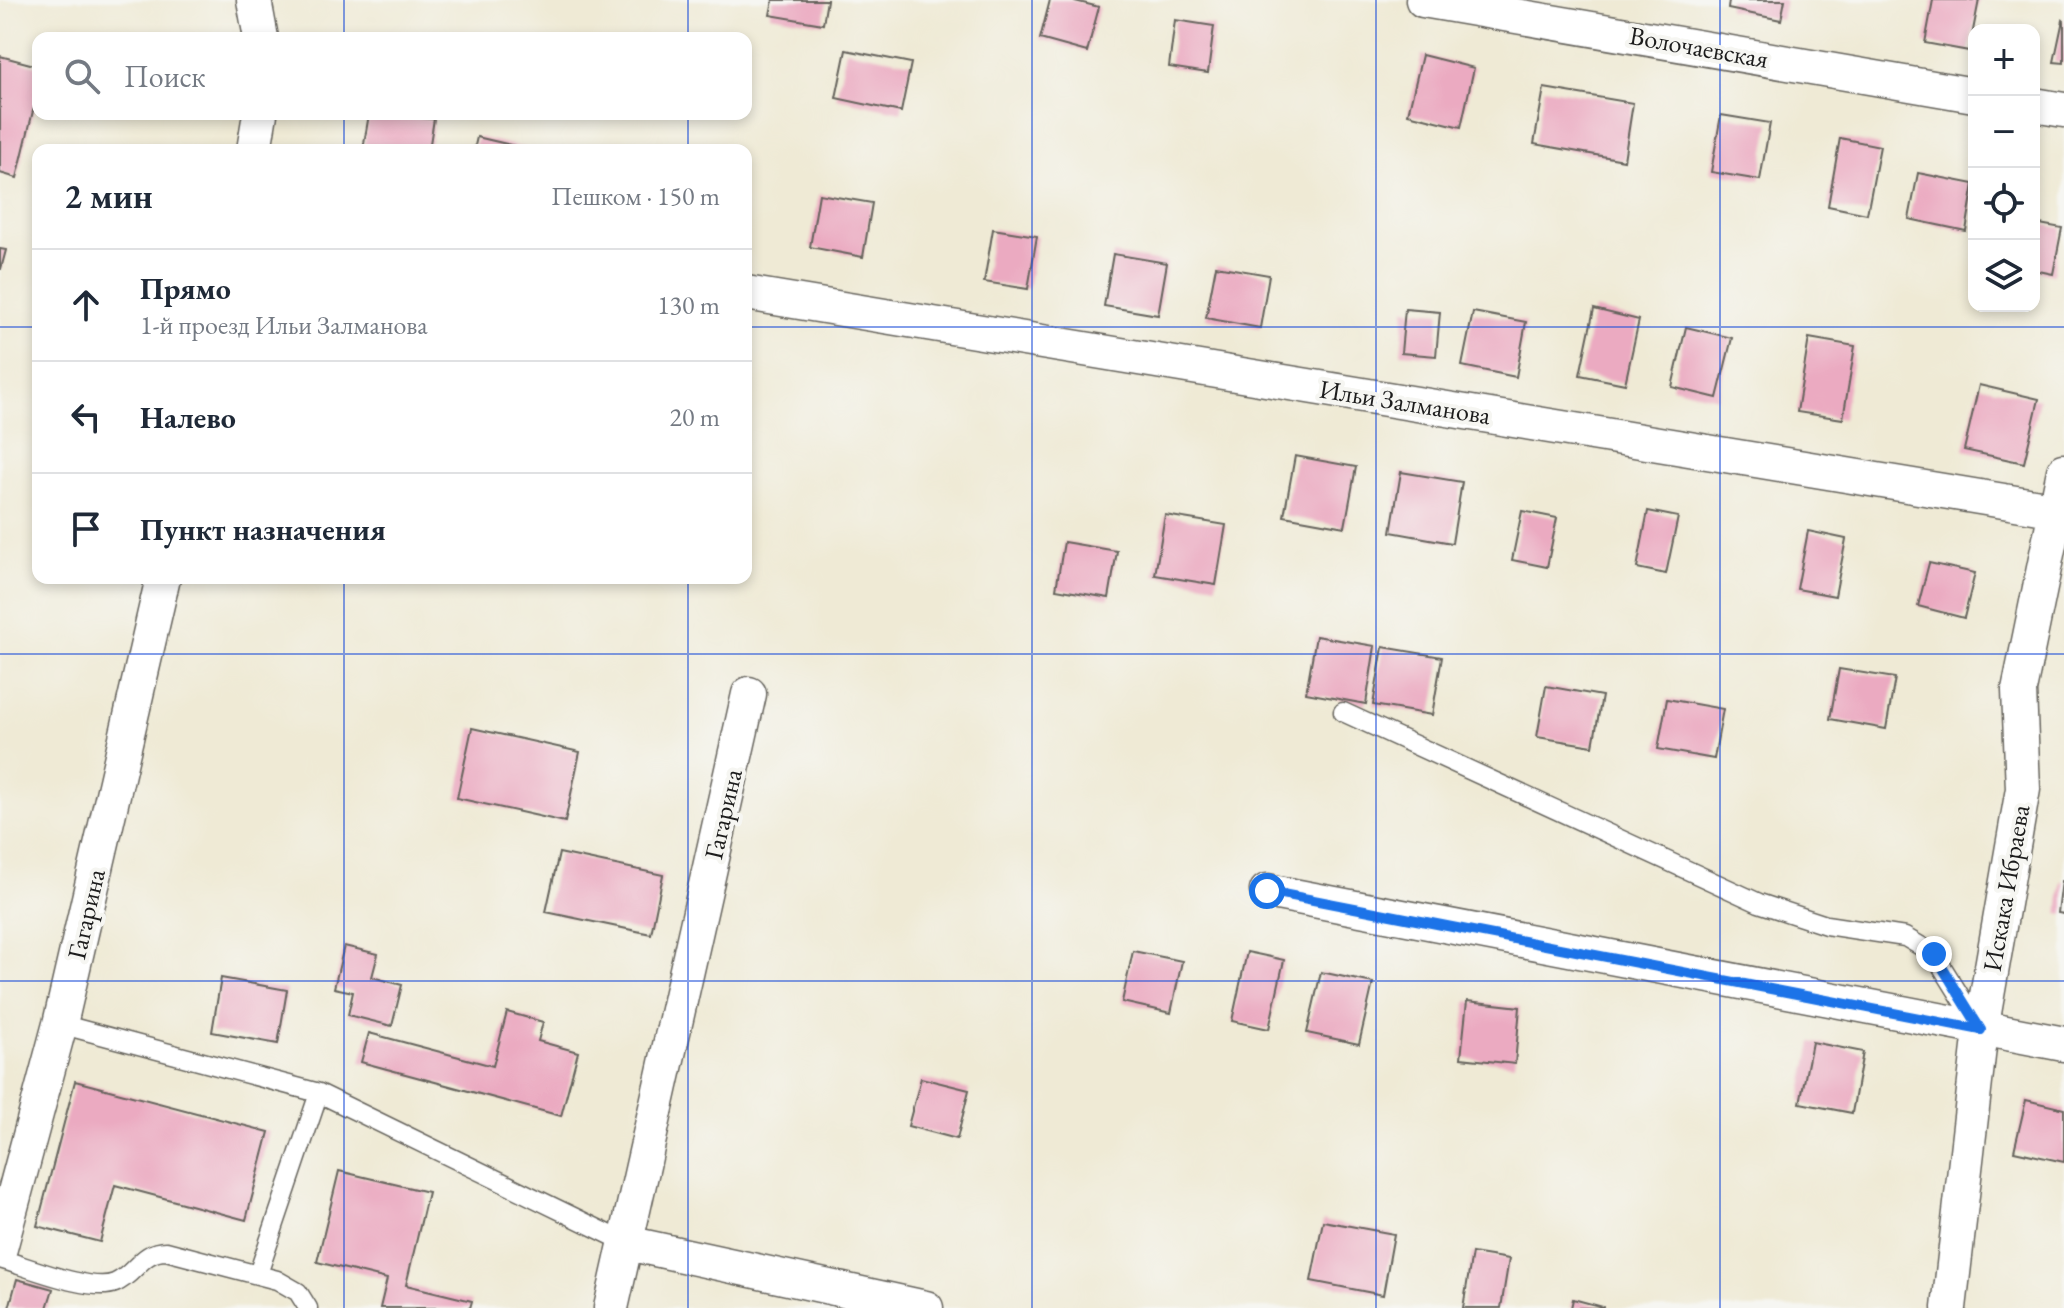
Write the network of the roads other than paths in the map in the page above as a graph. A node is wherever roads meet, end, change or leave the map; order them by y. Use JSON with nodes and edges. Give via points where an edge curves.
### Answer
{"nodes":[{"id":1,"x":254,"y":0,"type":"edge"},
{"id":2,"x":1423,"y":0,"type":"edge"},
{"id":3,"x":260,"y":32,"type":"edge"},
{"id":4,"x":1968,"y":94,"type":"edge"},
{"id":5,"x":2040,"y":106,"type":"edge"},
{"id":6,"x":2064,"y":110,"type":"edge"},
{"id":7,"x":259,"y":120,"type":"edge"},
{"id":8,"x":255,"y":144,"type":"edge"},
{"id":9,"x":752,"y":294,"type":"edge"},
{"id":10,"x":2064,"y":471,"type":"edge"},
{"id":11,"x":2060,"y":510,"type":"edge"},
{"id":12,"x":162,"y":584,"type":"edge"},
{"id":13,"x":749,"y":694,"type":"dead end"},
{"id":14,"x":1343,"y":712,"type":"dead end"},
{"id":15,"x":1267,"y":891,"type":"dead end"},
{"id":16,"x":60,"y":1024,"type":"junction"},
{"id":17,"x":1981,"y":1030,"type":"junction"},
{"id":18,"x":2064,"y":1044,"type":"edge"},
{"id":19,"x":319,"y":1093,"type":"junction"},
{"id":20,"x":627,"y":1243,"type":"junction"},
{"id":21,"x":0,"y":1248,"type":"edge"},
{"id":22,"x":0,"y":1259,"type":"edge"},
{"id":23,"x":258,"y":1274,"type":"junction"},
{"id":24,"x":308,"y":1308,"type":"edge"},
{"id":25,"x":611,"y":1308,"type":"edge"},
{"id":26,"x":926,"y":1308,"type":"edge"},
{"id":27,"x":1949,"y":1308,"type":"edge"}],
"edges":[{"from":1,"to":3,"type":"street"},
{"from":2,"to":4,"type":"street","name":"Волочаевская"},
{"from":5,"to":6,"type":"street"},
{"from":7,"to":8,"type":"street"},
{"from":9,"to":11,"type":"street","name":"Ильи Залманова"},
{"from":10,"to":11,"type":"street","name":"Искака Ибраева"},
{"from":11,"to":17,"type":"street","name":"Искака Ибраева","via":[[2019,690],[2023,789]]},
{"from":12,"to":16,"type":"street","name":"Гагарина"},
{"from":13,"to":20,"type":"street","name":"Гагарина"},
{"from":14,"to":17,"type":"lane","via":[[1759,903],[1826,925],[1905,937],[1934,954]]},
{"from":15,"to":17,"type":"street"},
{"from":16,"to":19,"type":"lane"},
{"from":16,"to":21,"type":"street","name":"Гагарина"},
{"from":17,"to":18,"type":"street"},
{"from":17,"to":27,"type":"street","name":"Искака Ибраева"},
{"from":19,"to":20,"type":"lane"},
{"from":19,"to":23,"type":"lane"},
{"from":20,"to":25,"type":"street","name":"Гагарина"},
{"from":20,"to":26,"type":"street"},
{"from":22,"to":23,"type":"lane","via":[[89,1284],[112,1284],[154,1251]]},
{"from":23,"to":24,"type":"lane","via":[[298,1292]]}]}
